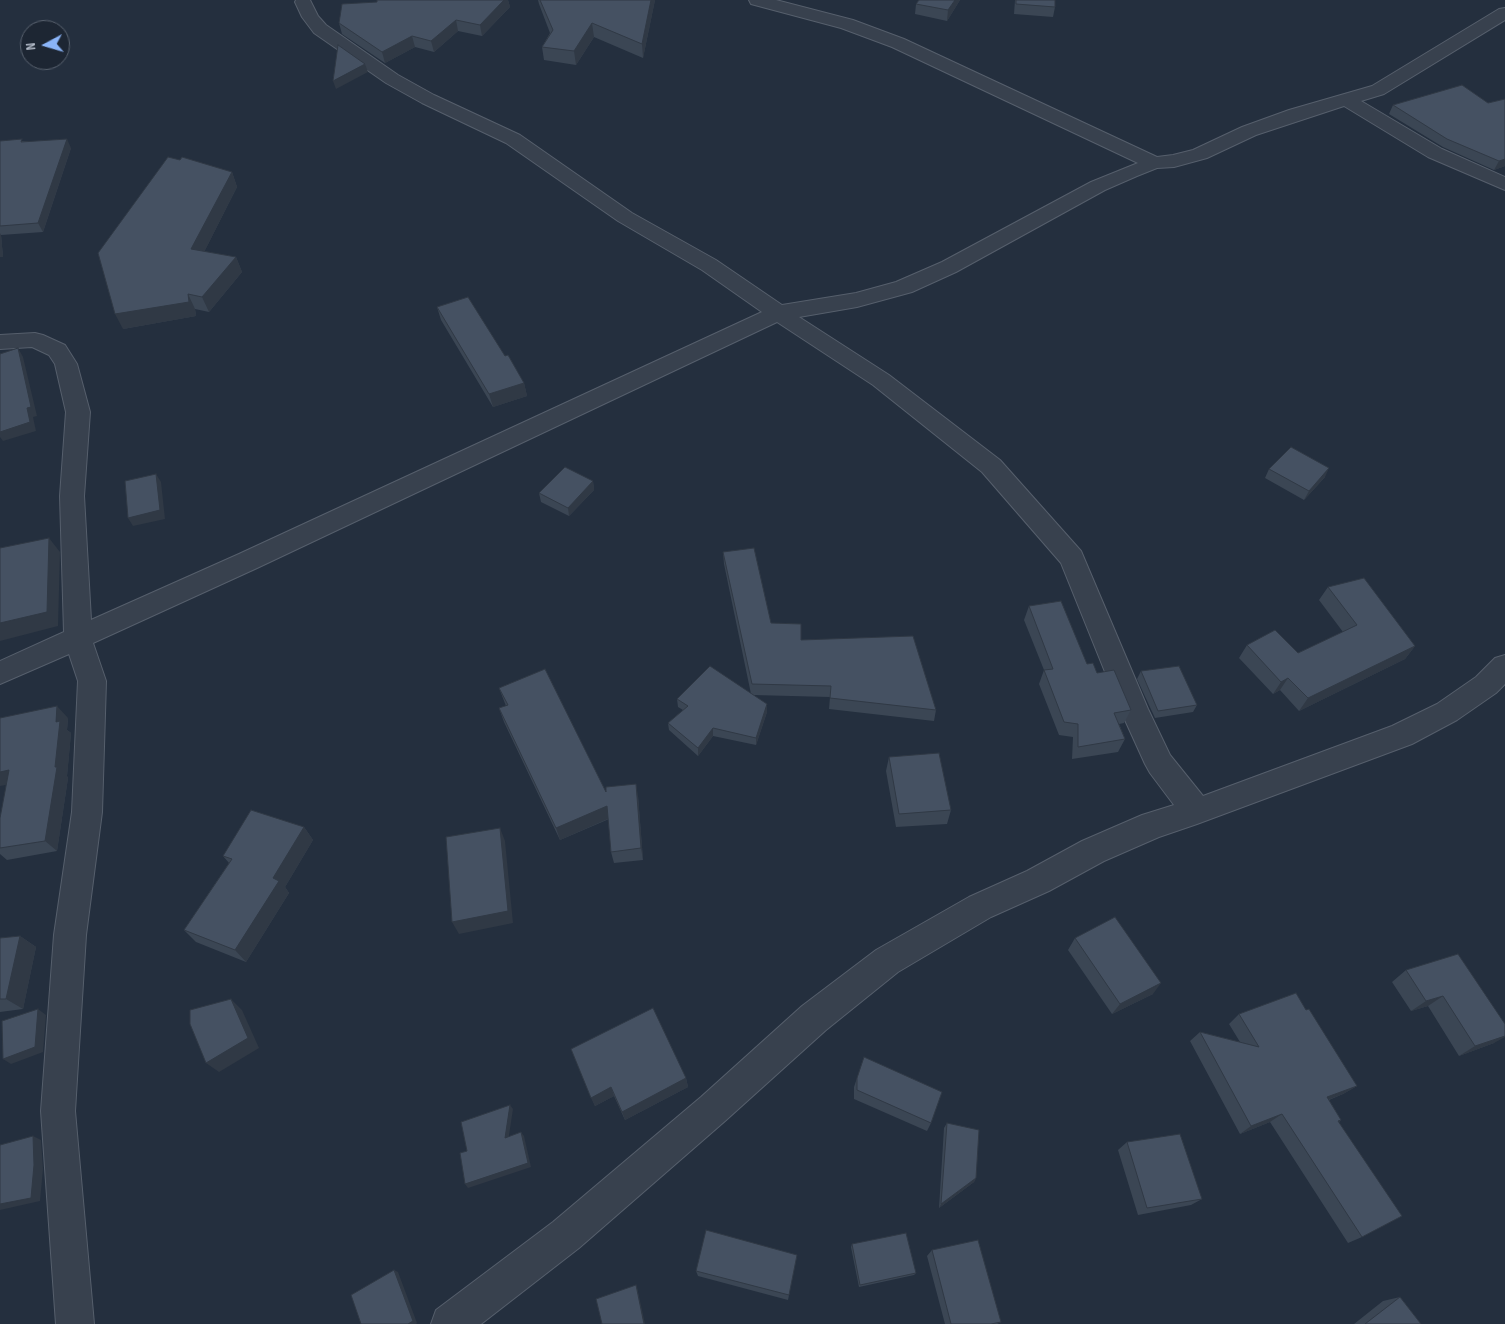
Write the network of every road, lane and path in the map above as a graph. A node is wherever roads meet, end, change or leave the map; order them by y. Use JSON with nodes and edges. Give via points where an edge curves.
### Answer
{"nodes":[{"id":1,"x":758,"y":0,"type":"edge"},
{"id":2,"x":303,"y":1,"type":"edge"},
{"id":3,"x":1505,"y":13,"type":"edge"},
{"id":4,"x":1347,"y":100,"type":"junction"},
{"id":5,"x":1154,"y":163,"type":"junction"},
{"id":6,"x":1505,"y":184,"type":"edge"},
{"id":7,"x":778,"y":314,"type":"junction"},
{"id":8,"x":0,"y":342,"type":"edge"},
{"id":9,"x":78,"y":638,"type":"junction"},
{"id":10,"x":1505,"y":666,"type":"edge"},
{"id":11,"x":0,"y":673,"type":"edge"},
{"id":12,"x":1196,"y":811,"type":"junction"},
{"id":13,"x":76,"y":1324,"type":"edge"},
{"id":14,"x":450,"y":1324,"type":"edge"}],
"edges":[{"from":1,"to":5,"type":"street","via":[[847,24],[898,44]]},
{"from":2,"to":7,"type":"street","via":[[320,29],[392,79],[513,139],[625,217],[709,265]]},
{"from":3,"to":4,"type":"street","via":[[1378,90]]},
{"from":4,"to":5,"type":"street","via":[[1248,131],[1200,154]]},
{"from":4,"to":6,"type":"street","via":[[1435,153]]},
{"from":5,"to":7,"type":"street","via":[[1098,186],[948,267],[904,287],[857,300]]},
{"from":7,"to":9,"type":"street"},
{"from":7,"to":12,"type":"street","via":[[881,380],[924,412],[991,466],[1037,516],[1072,558],[1160,764]]},
{"from":8,"to":9,"type":"street","via":[[35,340],[57,350],[66,364],[78,412],[72,496]]},
{"from":9,"to":11,"type":"street"},
{"from":9,"to":13,"type":"street","via":[[92,681],[87,812],[70,935],[58,1111]]},
{"from":10,"to":12,"type":"street","via":[[1486,685],[1447,712],[1402,735]]},
{"from":12,"to":14,"type":"street","via":[[1152,825],[1093,851],[980,908],[888,961],[814,1018],[713,1110],[566,1235]]}]}
